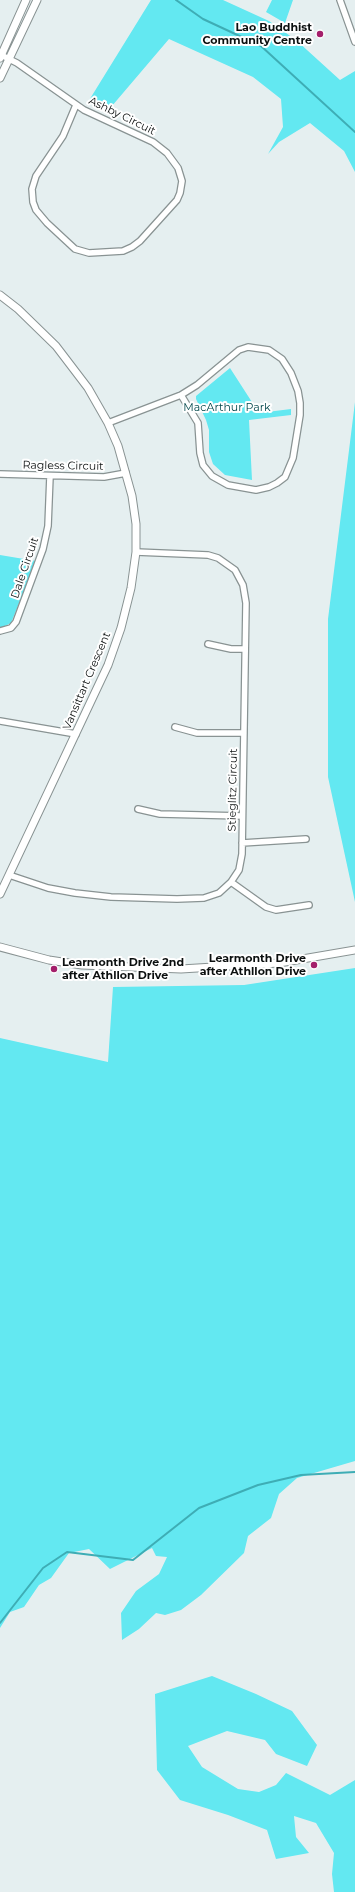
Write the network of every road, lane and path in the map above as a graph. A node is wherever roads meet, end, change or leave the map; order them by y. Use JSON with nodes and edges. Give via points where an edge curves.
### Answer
{"nodes":[{"id":1,"x":26,"y":0,"type":"edge"},
{"id":2,"x":36,"y":0,"type":"edge"},
{"id":3,"x":340,"y":0,"type":"edge"},
{"id":4,"x":355,"y":42,"type":"edge"},
{"id":5,"x":1,"y":56,"type":"edge"},
{"id":6,"x":9,"y":59,"type":"junction"},
{"id":7,"x":0,"y":78,"type":"edge"},
{"id":8,"x":76,"y":105,"type":"junction"},
{"id":9,"x":0,"y":295,"type":"edge"},
{"id":10,"x":181,"y":395,"type":"junction"},
{"id":11,"x":108,"y":423,"type":"junction"},
{"id":12,"x":126,"y":473,"type":"junction"},
{"id":13,"x":0,"y":474,"type":"edge"},
{"id":14,"x":50,"y":476,"type":"junction"},
{"id":15,"x":136,"y":552,"type":"junction"},
{"id":16,"x":0,"y":631,"type":"edge"},
{"id":17,"x":208,"y":644,"type":"dead end"},
{"id":18,"x":245,"y":649,"type":"junction"},
{"id":19,"x":0,"y":721,"type":"edge"},
{"id":20,"x":175,"y":727,"type":"dead end"},
{"id":21,"x":244,"y":733,"type":"junction"},
{"id":22,"x":76,"y":734,"type":"junction"},
{"id":23,"x":138,"y":809,"type":"dead end"},
{"id":24,"x":242,"y":816,"type":"junction"},
{"id":25,"x":306,"y":839,"type":"dead end"},
{"id":26,"x":242,"y":843,"type":"junction"},
{"id":27,"x":9,"y":875,"type":"junction"},
{"id":28,"x":232,"y":882,"type":"junction"},
{"id":29,"x":0,"y":892,"type":"edge"},
{"id":30,"x":309,"y":906,"type":"dead end"},
{"id":31,"x":0,"y":947,"type":"edge"},
{"id":32,"x":355,"y":950,"type":"edge"}],
"edges":[{"from":1,"to":5,"type":"street"},
{"from":2,"to":6,"type":"street"},
{"from":3,"to":4,"type":"street"},
{"from":5,"to":6,"type":"street","name":"Ashby Circuit"},
{"from":6,"to":7,"type":"street"},
{"from":6,"to":8,"type":"street","name":"Ashby Circuit"},
{"from":8,"to":8,"type":"street","name":"Ashby Circuit","via":[[153,142],[171,157],[182,177],[177,200],[140,241],[123,251],[89,253],[75,248],[47,223],[33,202],[32,189],[36,176],[63,136]]},
{"from":9,"to":11,"type":"street","name":"Vansittart Crescent","via":[[56,346],[88,388]]},
{"from":10,"to":10,"type":"street","via":[[239,350],[258,347],[272,351],[282,359],[291,373],[300,403],[293,458],[285,477],[269,487],[256,490],[228,485],[212,476],[203,465],[198,423]]},
{"from":10,"to":11,"type":"street"},
{"from":11,"to":12,"type":"street","name":"Vansittart Crescent"},
{"from":12,"to":14,"type":"street","name":"Ragless Circuit","via":[[104,477]]},
{"from":12,"to":15,"type":"street","name":"Vansittart Crescent","via":[[136,524]]},
{"from":13,"to":14,"type":"street","name":"Ragless Circuit"},
{"from":14,"to":16,"type":"street","name":"Dale Circuit","via":[[48,526],[43,549],[16,622],[11,628]]},
{"from":15,"to":18,"type":"street","name":"Stieglitz Circuit","via":[[208,555],[227,563],[238,575],[246,595]]},
{"from":15,"to":22,"type":"street","name":"Vansittart Crescent","via":[[131,588],[119,635]]},
{"from":17,"to":18,"type":"street"},
{"from":18,"to":21,"type":"street","name":"Stieglitz Circuit"},
{"from":19,"to":22,"type":"street"},
{"from":20,"to":21,"type":"street","via":[[197,732]]},
{"from":21,"to":24,"type":"street","name":"Stieglitz Circuit"},
{"from":22,"to":27,"type":"street","name":"Vansittart Crescent"},
{"from":23,"to":24,"type":"street","via":[[160,814]]},
{"from":24,"to":26,"type":"street","name":"Stieglitz Circuit"},
{"from":25,"to":26,"type":"street"},
{"from":26,"to":28,"type":"street","name":"Stieglitz Circuit","via":[[240,865]]},
{"from":27,"to":28,"type":"street","name":"Stieglitz Circuit","via":[[75,894],[155,899],[209,897],[219,893]]},
{"from":27,"to":29,"type":"street","name":"Vansittart Crescent"},
{"from":28,"to":30,"type":"street","via":[[266,907],[276,910]]},
{"from":31,"to":32,"type":"street","via":[[82,965],[181,969],[279,963]]}]}
